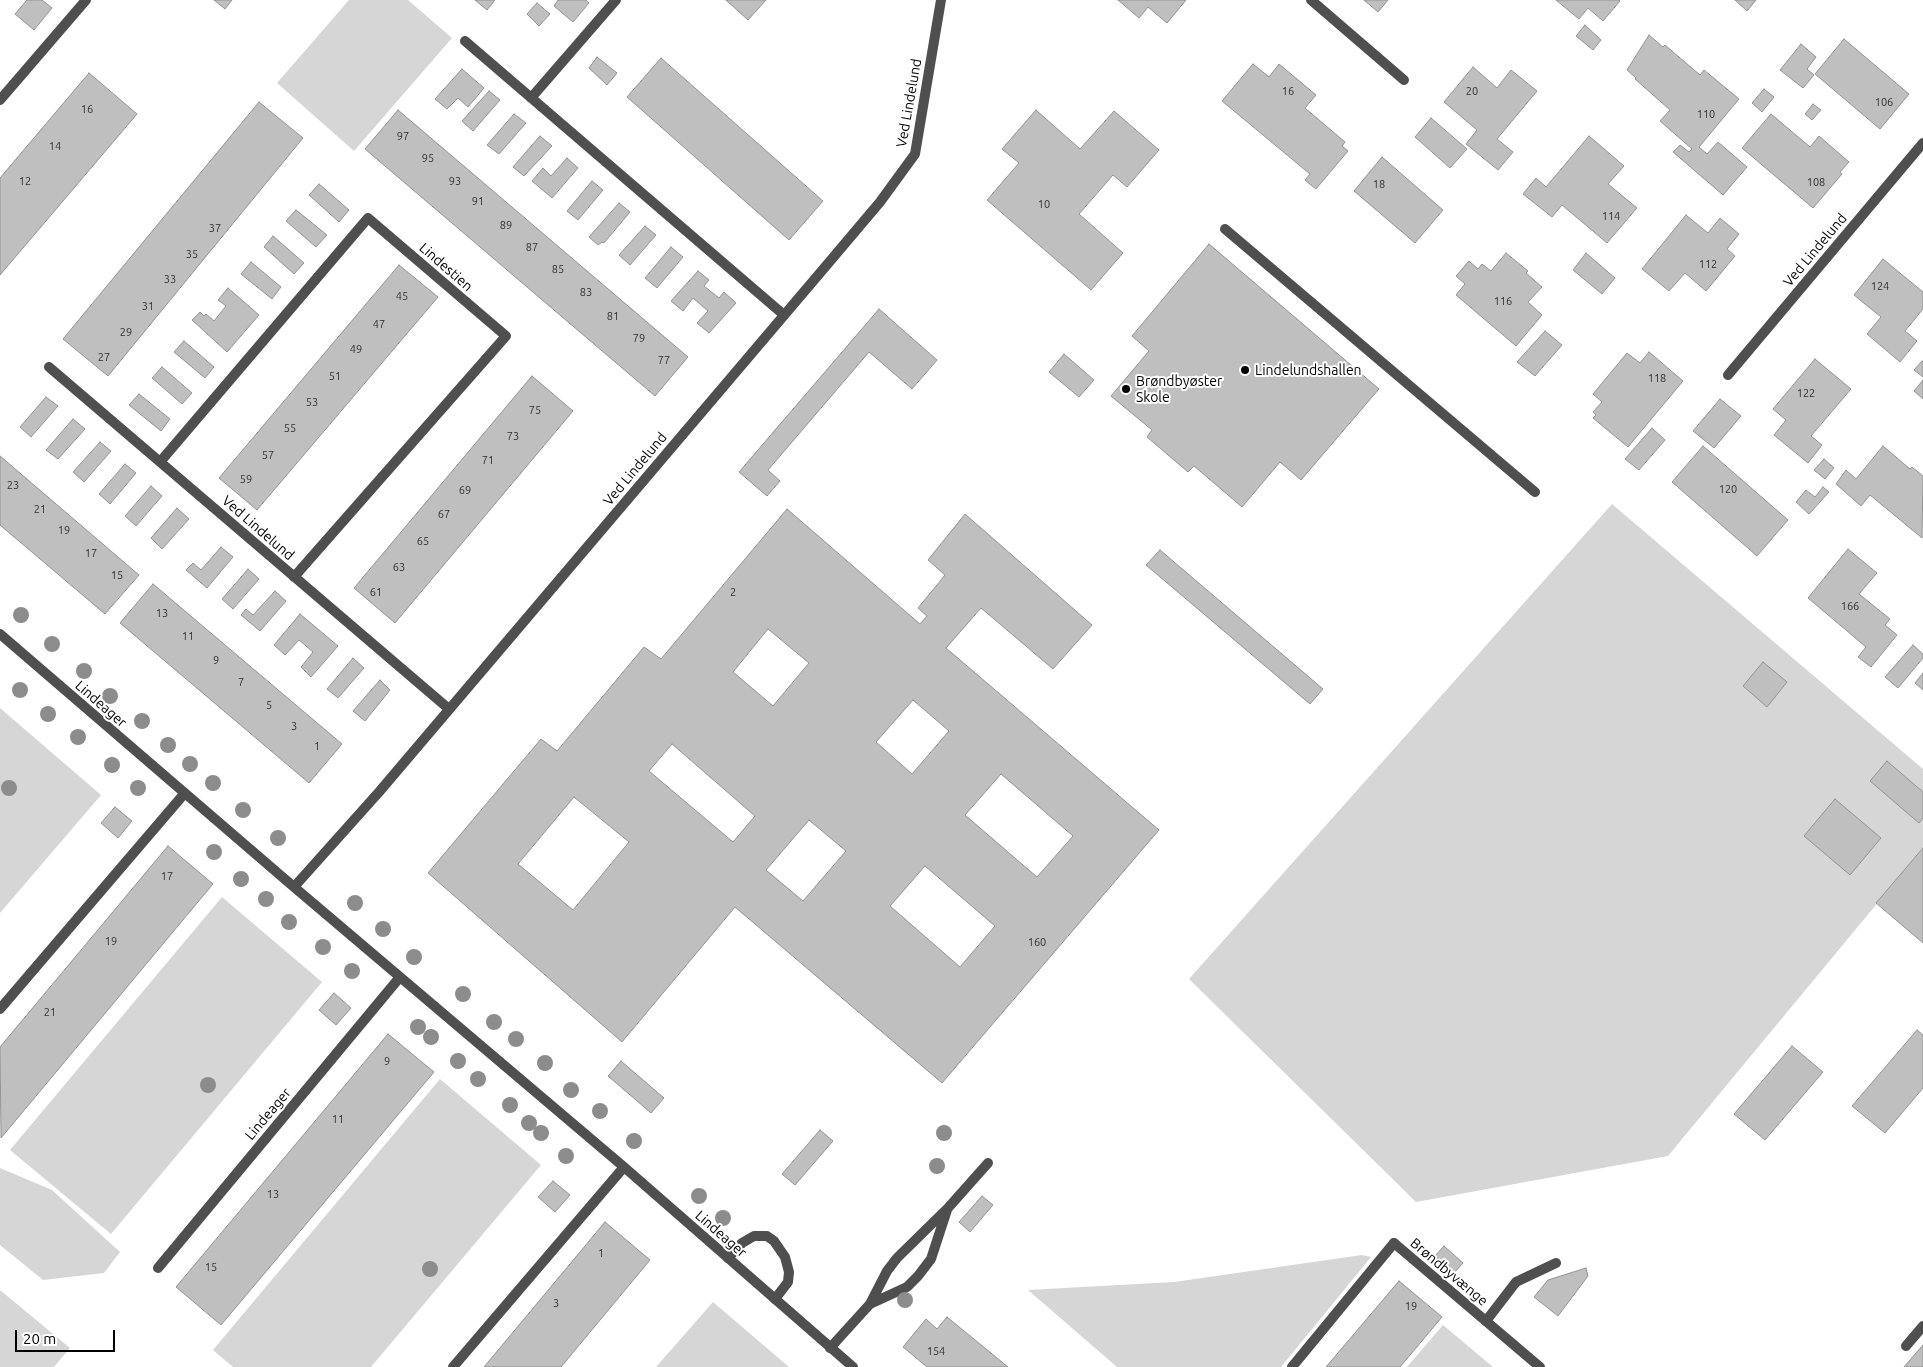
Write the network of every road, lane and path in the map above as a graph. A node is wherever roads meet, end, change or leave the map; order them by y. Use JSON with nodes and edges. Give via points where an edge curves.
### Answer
{"nodes":[{"id":1,"x":86,"y":0,"type":"edge"},
{"id":2,"x":616,"y":0,"type":"edge"},
{"id":3,"x":941,"y":0,"type":"edge"},
{"id":4,"x":1311,"y":0,"type":"edge"},
{"id":5,"x":465,"y":41,"type":"dead end"},
{"id":6,"x":1404,"y":80,"type":"dead end"},
{"id":7,"x":531,"y":98,"type":"junction"},
{"id":8,"x":0,"y":100,"type":"edge"},
{"id":9,"x":1923,"y":143,"type":"edge"},
{"id":10,"x":1225,"y":229,"type":"dead end"},
{"id":11,"x":784,"y":315,"type":"junction"},
{"id":12,"x":49,"y":367,"type":"dead end"},
{"id":13,"x":1728,"y":375,"type":"dead end"},
{"id":14,"x":160,"y":462,"type":"junction"},
{"id":15,"x":1535,"y":492,"type":"dead end"},
{"id":16,"x":294,"y":577,"type":"junction"},
{"id":17,"x":0,"y":634,"type":"edge"},
{"id":18,"x":449,"y":709,"type":"junction"},
{"id":19,"x":184,"y":794,"type":"junction"},
{"id":20,"x":294,"y":887,"type":"junction"},
{"id":21,"x":400,"y":977,"type":"junction"},
{"id":22,"x":0,"y":1009,"type":"edge"},
{"id":23,"x":988,"y":1163,"type":"dead end"},
{"id":24,"x":624,"y":1168,"type":"junction"},
{"id":25,"x":948,"y":1208,"type":"junction"},
{"id":26,"x":728,"y":1258,"type":"junction"},
{"id":27,"x":1556,"y":1262,"type":"dead end"},
{"id":28,"x":158,"y":1268,"type":"dead end"},
{"id":29,"x":775,"y":1299,"type":"junction"},
{"id":30,"x":870,"y":1304,"type":"junction"},
{"id":31,"x":1486,"y":1321,"type":"junction"},
{"id":32,"x":1923,"y":1326,"type":"edge"},
{"id":33,"x":1906,"y":1346,"type":"dead end"},
{"id":34,"x":830,"y":1348,"type":"junction"},
{"id":35,"x":453,"y":1367,"type":"edge"},
{"id":36,"x":853,"y":1367,"type":"edge"},
{"id":37,"x":1292,"y":1367,"type":"edge"},
{"id":38,"x":1540,"y":1367,"type":"edge"}],
"edges":[{"from":1,"to":8,"type":"street"},
{"from":2,"to":7,"type":"street"},
{"from":3,"to":11,"type":"street","name":"Ved Lindelund","via":[[915,154],[880,202]]},
{"from":4,"to":6,"type":"street"},
{"from":5,"to":7,"type":"street"},
{"from":7,"to":11,"type":"street"},
{"from":9,"to":13,"type":"street","name":"Ved Lindelund"},
{"from":10,"to":15,"type":"street"},
{"from":11,"to":18,"type":"street","name":"Ved Lindelund"},
{"from":12,"to":14,"type":"street","name":"Ved Lindelund"},
{"from":14,"to":16,"type":"street","name":"Ved Lindelund"},
{"from":14,"to":16,"type":"street","name":"Lindestien","via":[[368,218],[506,336]]},
{"from":16,"to":18,"type":"street","name":"Ved Lindelund"},
{"from":17,"to":19,"type":"street","name":"Lindeager"},
{"from":18,"to":20,"type":"street","name":"Ved Lindelund"},
{"from":19,"to":20,"type":"street","name":"Lindeager"},
{"from":19,"to":22,"type":"street"},
{"from":20,"to":21,"type":"street","name":"Lindeager"},
{"from":21,"to":24,"type":"street","name":"Lindeager"},
{"from":21,"to":28,"type":"street","name":"Lindeager"},
{"from":23,"to":25,"type":"street"},
{"from":24,"to":26,"type":"street","name":"Lindeager"},
{"from":24,"to":35,"type":"street"},
{"from":25,"to":30,"type":"street","via":[[886,1271]]},
{"from":25,"to":30,"type":"street","via":[[931,1259],[918,1276],[907,1287]]},
{"from":26,"to":29,"type":"street","name":"Lindeager"},
{"from":26,"to":29,"type":"street","via":[[754,1236],[768,1236],[774,1241],[790,1272],[788,1282]]},
{"from":27,"to":31,"type":"street","via":[[1516,1282]]},
{"from":29,"to":34,"type":"street","name":"Lindeager"},
{"from":30,"to":34,"type":"street"},
{"from":31,"to":37,"type":"street","name":"Brøndbyvænge","via":[[1394,1243]]},
{"from":31,"to":38,"type":"street","name":"Brøndbyvænge"},
{"from":32,"to":33,"type":"street"},
{"from":34,"to":36,"type":"street","name":"Lindeager"}]}
